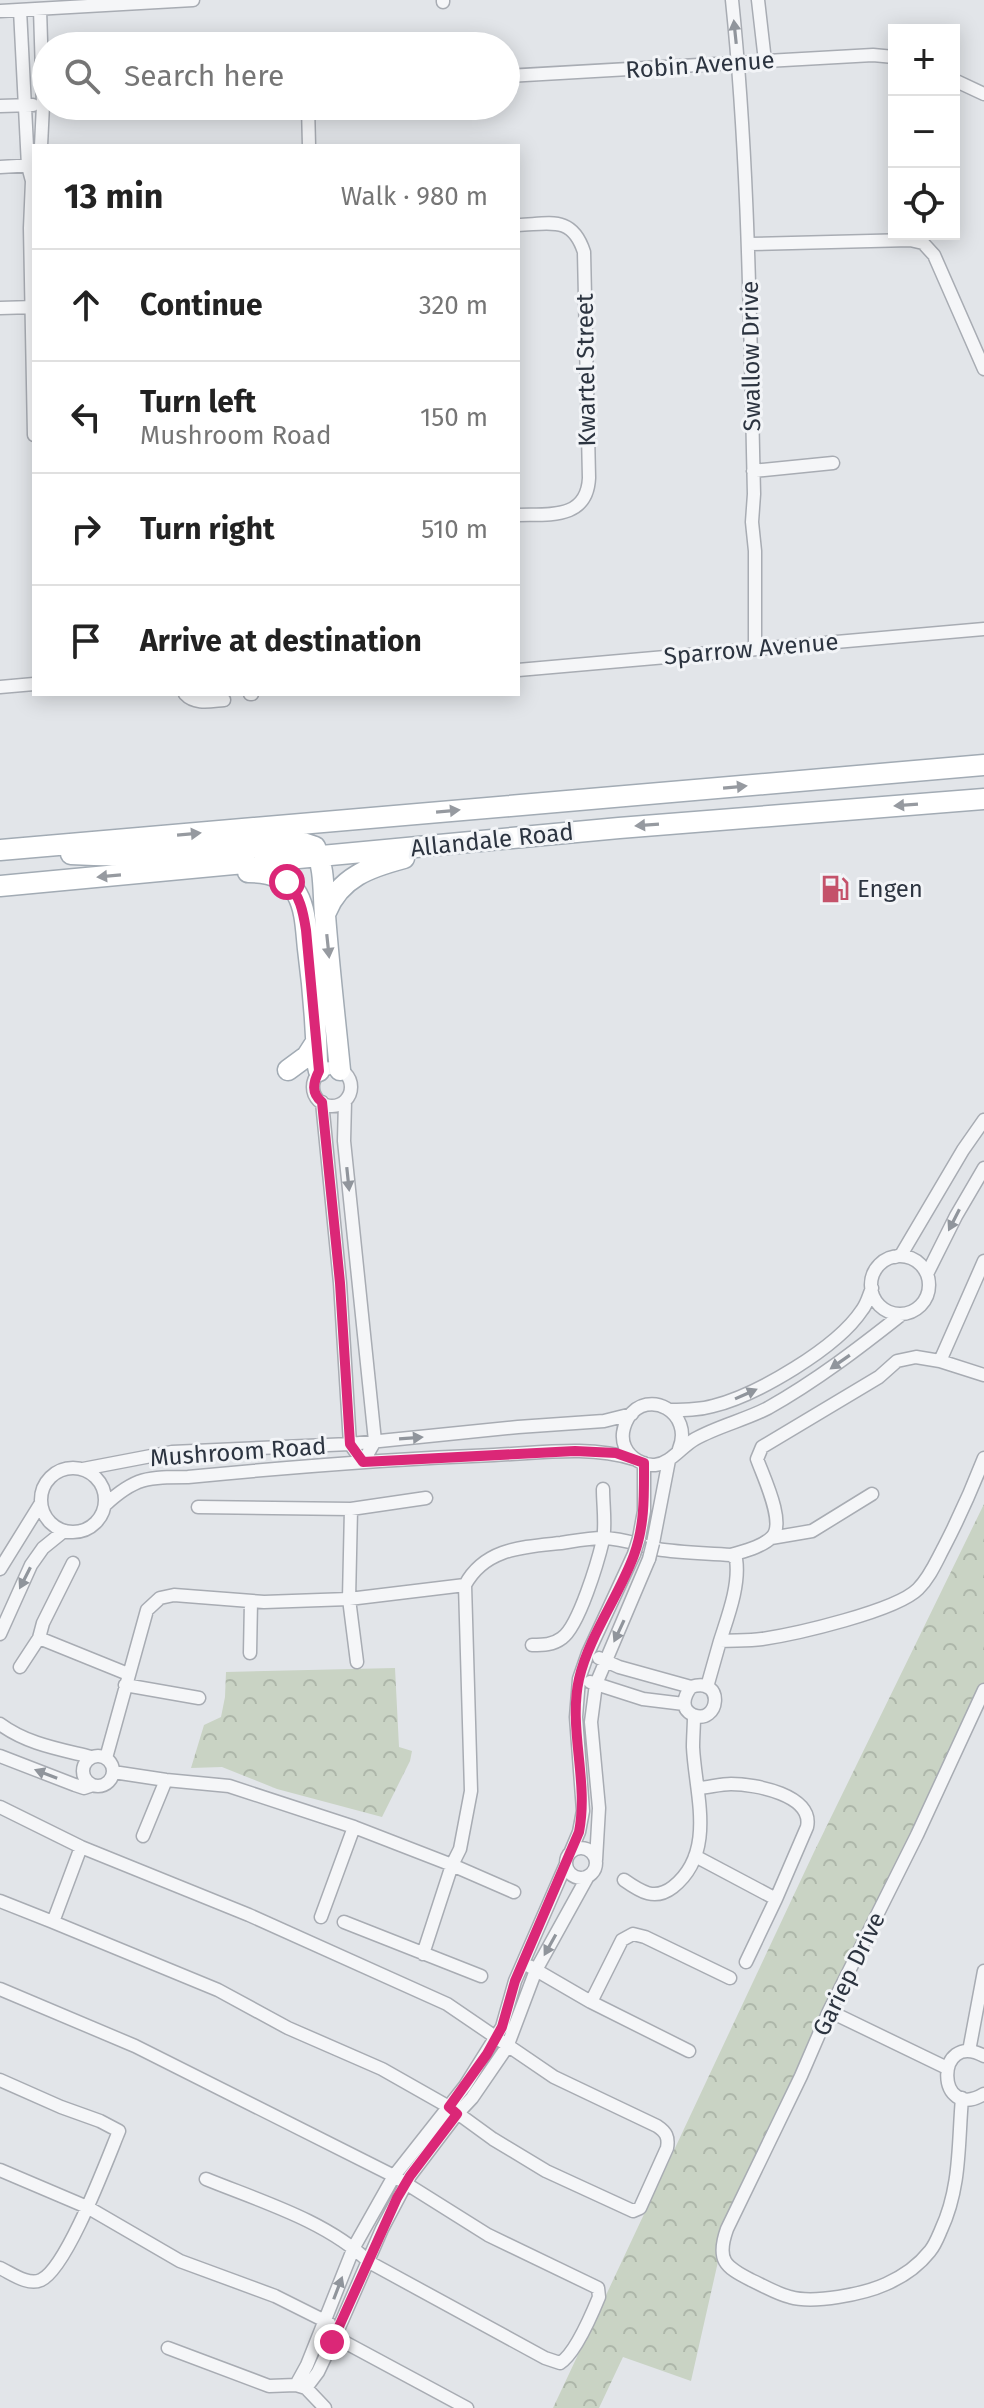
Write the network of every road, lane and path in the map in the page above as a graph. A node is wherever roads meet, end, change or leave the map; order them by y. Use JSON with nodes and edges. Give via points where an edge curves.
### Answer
{"nodes":[{"id":1,"x":193,"y":0,"type":"edge"},
{"id":2,"x":732,"y":0,"type":"edge"},
{"id":3,"x":758,"y":0,"type":"edge"},
{"id":4,"x":40,"y":9,"type":"junction"},
{"id":5,"x":20,"y":10,"type":"junction"},
{"id":6,"x":0,"y":11,"type":"edge"},
{"id":7,"x":41,"y":32,"type":"edge"},
{"id":8,"x":888,"y":56,"type":"edge"},
{"id":9,"x":765,"y":61,"type":"junction"},
{"id":10,"x":739,"y":63,"type":"junction"},
{"id":11,"x":520,"y":75,"type":"edge"},
{"id":12,"x":960,"y":83,"type":"edge"},
{"id":13,"x":984,"y":94,"type":"edge"},
{"id":14,"x":26,"y":105,"type":"junction"},
{"id":15,"x":32,"y":105,"type":"edge"},
{"id":16,"x":0,"y":106,"type":"edge"},
{"id":17,"x":43,"y":120,"type":"edge"},
{"id":18,"x":308,"y":120,"type":"edge"},
{"id":19,"x":41,"y":144,"type":"edge"},
{"id":20,"x":309,"y":144,"type":"edge"},
{"id":21,"x":0,"y":167,"type":"edge"},
{"id":22,"x":32,"y":172,"type":"edge"},
{"id":23,"x":520,"y":225,"type":"edge"},
{"id":24,"x":749,"y":244,"type":"junction"},
{"id":25,"x":32,"y":307,"type":"edge"},
{"id":26,"x":0,"y":308,"type":"edge"},
{"id":27,"x":984,"y":369,"type":"edge"},
{"id":28,"x":833,"y":463,"type":"dead end"},
{"id":29,"x":753,"y":471,"type":"junction"},
{"id":30,"x":520,"y":515,"type":"edge"},
{"id":31,"x":984,"y":629,"type":"edge"},
{"id":32,"x":755,"y":649,"type":"junction"},
{"id":33,"x":520,"y":670,"type":"edge"},
{"id":34,"x":32,"y":684,"type":"edge"},
{"id":35,"x":0,"y":687,"type":"edge"},
{"id":36,"x":187,"y":696,"type":"edge"},
{"id":37,"x":224,"y":700,"type":"dead end"},
{"id":38,"x":984,"y":765,"type":"edge"},
{"id":39,"x":984,"y":799,"type":"edge"},
{"id":40,"x":454,"y":843,"type":"junction"},
{"id":41,"x":2,"y":850,"type":"edge"},
{"id":42,"x":320,"y":856,"type":"junction"},
{"id":43,"x":166,"y":871,"type":"junction"},
{"id":44,"x":0,"y":886,"type":"edge"},
{"id":45,"x":325,"y":914,"type":"junction"},
{"id":46,"x":316,"y":1042,"type":"junction"},
{"id":47,"x":288,"y":1070,"type":"dead end"},
{"id":48,"x":340,"y":1070,"type":"junction"},
{"id":49,"x":319,"y":1071,"type":"junction"},
{"id":50,"x":345,"y":1101,"type":"junction"},
{"id":51,"x":322,"y":1102,"type":"junction"},
{"id":52,"x":984,"y":1120,"type":"edge"},
{"id":53,"x":984,"y":1168,"type":"edge"},
{"id":54,"x":891,"y":1258,"type":"junction"},
{"id":55,"x":984,"y":1261,"type":"edge"},
{"id":56,"x":927,"y":1274,"type":"junction"},
{"id":57,"x":872,"y":1288,"type":"junction"},
{"id":58,"x":902,"y":1314,"type":"junction"},
{"id":59,"x":940,"y":1361,"type":"junction"},
{"id":60,"x":984,"y":1375,"type":"edge"},
{"id":61,"x":670,"y":1410,"type":"junction"},
{"id":62,"x":632,"y":1414,"type":"junction"},
{"id":63,"x":375,"y":1441,"type":"junction"},
{"id":64,"x":350,"y":1444,"type":"junction"},
{"id":65,"x":679,"y":1449,"type":"junction"},
{"id":66,"x":984,"y":1458,"type":"edge"},
{"id":67,"x":669,"y":1460,"type":"junction"},
{"id":68,"x":639,"y":1461,"type":"junction"},
{"id":69,"x":363,"y":1462,"type":"junction"},
{"id":70,"x":83,"y":1469,"type":"junction"},
{"id":71,"x":603,"y":1489,"type":"dead end"},
{"id":72,"x":872,"y":1494,"type":"dead end"},
{"id":73,"x":426,"y":1498,"type":"dead end"},
{"id":74,"x":41,"y":1503,"type":"junction"},
{"id":75,"x":105,"y":1505,"type":"junction"},
{"id":76,"x":198,"y":1507,"type":"dead end"},
{"id":77,"x":351,"y":1509,"type":"junction"},
{"id":78,"x":64,"y":1531,"type":"junction"},
{"id":79,"x":603,"y":1538,"type":"junction"},
{"id":80,"x":771,"y":1538,"type":"junction"},
{"id":81,"x":731,"y":1555,"type":"junction"},
{"id":82,"x":73,"y":1563,"type":"dead end"},
{"id":83,"x":0,"y":1569,"type":"edge"},
{"id":84,"x":465,"y":1585,"type":"junction"},
{"id":85,"x":349,"y":1599,"type":"junction"},
{"id":86,"x":251,"y":1601,"type":"junction"},
{"id":87,"x":0,"y":1634,"type":"edge"},
{"id":88,"x":39,"y":1638,"type":"junction"},
{"id":89,"x":720,"y":1641,"type":"junction"},
{"id":90,"x":532,"y":1645,"type":"dead end"},
{"id":91,"x":250,"y":1653,"type":"dead end"},
{"id":92,"x":588,"y":1653,"type":"junction"},
{"id":93,"x":605,"y":1661,"type":"junction"},
{"id":94,"x":357,"y":1662,"type":"dead end"},
{"id":95,"x":20,"y":1667,"type":"dead end"},
{"id":96,"x":579,"y":1679,"type":"junction"},
{"id":97,"x":127,"y":1680,"type":"junction"},
{"id":98,"x":596,"y":1684,"type":"junction"},
{"id":99,"x":691,"y":1687,"type":"junction"},
{"id":100,"x":707,"y":1687,"type":"junction"},
{"id":101,"x":983,"y":1695,"type":"edge"},
{"id":102,"x":199,"y":1698,"type":"dead end"},
{"id":103,"x":684,"y":1704,"type":"junction"},
{"id":104,"x":694,"y":1716,"type":"junction"},
{"id":105,"x":0,"y":1724,"type":"edge"},
{"id":106,"x":14,"y":1734,"type":"junction"},
{"id":107,"x":1,"y":1756,"type":"edge"},
{"id":108,"x":91,"y":1757,"type":"junction"},
{"id":109,"x":106,"y":1758,"type":"junction"},
{"id":110,"x":113,"y":1772,"type":"junction"},
{"id":111,"x":166,"y":1780,"type":"junction"},
{"id":112,"x":93,"y":1785,"type":"junction"},
{"id":113,"x":699,"y":1788,"type":"junction"},
{"id":114,"x":0,"y":1807,"type":"edge"},
{"id":115,"x":354,"y":1827,"type":"junction"},
{"id":116,"x":143,"y":1836,"type":"dead end"},
{"id":117,"x":81,"y":1847,"type":"junction"},
{"id":118,"x":571,"y":1851,"type":"junction"},
{"id":119,"x":695,"y":1856,"type":"junction"},
{"id":120,"x":596,"y":1860,"type":"junction"},
{"id":121,"x":566,"y":1864,"type":"junction"},
{"id":122,"x":452,"y":1865,"type":"junction"},
{"id":123,"x":588,"y":1876,"type":"junction"},
{"id":124,"x":624,"y":1880,"type":"dead end"},
{"id":125,"x":514,"y":1892,"type":"dead end"},
{"id":126,"x":776,"y":1899,"type":"junction"},
{"id":127,"x":0,"y":1901,"type":"edge"},
{"id":128,"x":321,"y":1917,"type":"dead end"},
{"id":129,"x":53,"y":1922,"type":"junction"},
{"id":130,"x":344,"y":1922,"type":"dead end"},
{"id":131,"x":423,"y":1954,"type":"junction"},
{"id":132,"x":746,"y":1962,"type":"dead end"},
{"id":133,"x":523,"y":1963,"type":"junction"},
{"id":134,"x":536,"y":1970,"type":"junction"},
{"id":135,"x":984,"y":1971,"type":"edge"},
{"id":136,"x":481,"y":1976,"type":"dead end"},
{"id":137,"x":730,"y":1978,"type":"dead end"},
{"id":138,"x":0,"y":1989,"type":"edge"},
{"id":139,"x":591,"y":2002,"type":"junction"},
{"id":140,"x":829,"y":2011,"type":"junction"},
{"id":141,"x":496,"y":2038,"type":"junction"},
{"id":142,"x":507,"y":2047,"type":"junction"},
{"id":143,"x":689,"y":2051,"type":"dead end"},
{"id":144,"x":969,"y":2051,"type":"junction"},
{"id":145,"x":984,"y":2056,"type":"edge"},
{"id":146,"x":947,"y":2068,"type":"junction"},
{"id":147,"x":0,"y":2080,"type":"edge"},
{"id":148,"x":984,"y":2094,"type":"edge"},
{"id":149,"x":962,"y":2098,"type":"junction"},
{"id":150,"x":453,"y":2110,"type":"junction"},
{"id":151,"x":0,"y":2170,"type":"edge"},
{"id":152,"x":394,"y":2176,"type":"junction"},
{"id":153,"x":206,"y":2179,"type":"dead end"},
{"id":154,"x":405,"y":2184,"type":"junction"},
{"id":155,"x":87,"y":2207,"type":"junction"},
{"id":156,"x":354,"y":2247,"type":"junction"},
{"id":157,"x":369,"y":2262,"type":"junction"},
{"id":158,"x":0,"y":2268,"type":"edge"},
{"id":159,"x":325,"y":2321,"type":"junction"},
{"id":160,"x":337,"y":2333,"type":"junction"},
{"id":161,"x":168,"y":2348,"type":"dead end"},
{"id":162,"x":301,"y":2387,"type":"junction"},
{"id":163,"x":325,"y":2408,"type":"edge"},
{"id":164,"x":467,"y":2408,"type":"edge"}],
"edges":[{"from":1,"to":4,"type":"street"},
{"from":10,"to":2,"type":"street","name":"Swallow Drive","one_way":true},
{"from":3,"to":9,"type":"street"},
{"from":4,"to":5,"type":"street"},
{"from":4,"to":7,"type":"street"},
{"from":5,"to":6,"type":"street"},
{"from":5,"to":14,"type":"street"},
{"from":8,"to":9,"type":"street","name":"Robin Avenue"},
{"from":9,"to":10,"type":"street","name":"Robin Avenue"},
{"from":10,"to":11,"type":"street","name":"Robin Avenue"},
{"from":10,"to":24,"type":"street","name":"Swallow Drive"},
{"from":12,"to":13,"type":"street"},
{"from":14,"to":15,"type":"street"},
{"from":14,"to":16,"type":"street"},
{"from":14,"to":22,"type":"street"},
{"from":17,"to":19,"type":"street"},
{"from":18,"to":20,"type":"street"},
{"from":21,"to":22,"type":"street"},
{"from":23,"to":30,"type":"street","name":"Kwartel Street","via":[[568,226],[584,252],[589,478],[586,492],[570,511]]},
{"from":24,"to":27,"type":"street","via":[[923,243],[938,262]]},
{"from":24,"to":29,"type":"street","name":"Swallow Drive"},
{"from":25,"to":26,"type":"street"},
{"from":28,"to":29,"type":"street"},
{"from":29,"to":32,"type":"street","name":"Swallow Drive"},
{"from":31,"to":32,"type":"street","name":"Sparrow Avenue"},
{"from":32,"to":33,"type":"street","name":"Sparrow Avenue"},
{"from":34,"to":35,"type":"street"},
{"from":36,"to":37,"type":"street"},
{"from":41,"to":38,"type":"main road","name":"Allandale Road","one_way":true},
{"from":39,"to":40,"type":"main road","name":"Allandale Road","one_way":true},
{"from":40,"to":42,"type":"main road","name":"Allandale Road"},
{"from":40,"to":45,"type":"main road","via":[[357,874],[336,893]]},
{"from":41,"to":42,"type":"main road","via":[[184,854],[303,843],[315,847]]},
{"from":42,"to":43,"type":"main road","name":"Allandale Road"},
{"from":42,"to":45,"type":"main road"},
{"from":43,"to":44,"type":"main road","name":"Allandale Road","one_way":true},
{"from":43,"to":46,"type":"main road","via":[[256,872],[287,882],[303,909]]},
{"from":45,"to":48,"type":"main road","one_way":true},
{"from":46,"to":47,"type":"main road"},
{"from":46,"to":49,"type":"main road"},
{"from":48,"to":49,"type":"street"},
{"from":48,"to":50,"type":"street","via":[[351,1085]]},
{"from":49,"to":51,"type":"street","via":[[314,1086]]},
{"from":50,"to":51,"type":"street"},
{"from":50,"to":63,"type":"street","one_way":true,"via":[[344,1141]]},
{"from":51,"to":64,"type":"street"},
{"from":52,"to":54,"type":"street","via":[[901,1255]]},
{"from":53,"to":56,"type":"street","one_way":true},
{"from":54,"to":56,"type":"street","via":[[912,1259]]},
{"from":54,"to":57,"type":"street","via":[[874,1273]]},
{"from":55,"to":59,"type":"street"},
{"from":56,"to":58,"type":"street","via":[[927,1297]]},
{"from":57,"to":58,"type":"street","via":[[881,1307]]},
{"from":61,"to":57,"type":"street","one_way":true,"via":[[714,1406],[793,1369],[850,1326]]},
{"from":58,"to":65,"type":"street","one_way":true,"via":[[805,1387]]},
{"from":59,"to":60,"type":"street"},
{"from":59,"to":80,"type":"street","via":[[897,1361],[762,1447],[757,1459],[777,1517]]},
{"from":61,"to":62,"type":"street","via":[[650,1405]]},
{"from":61,"to":65,"type":"street","via":[[682,1428]]},
{"from":63,"to":62,"type":"street","name":"Mushroom Road","one_way":true,"via":[[604,1421]]},
{"from":62,"to":68,"type":"street","via":[[623,1440]]},
{"from":63,"to":64,"type":"street","name":"Mushroom Road"},
{"from":63,"to":69,"type":"street"},
{"from":64,"to":69,"type":"street"},
{"from":64,"to":70,"type":"street","name":"Mushroom Road","via":[[172,1452]]},
{"from":65,"to":67,"type":"street"},
{"from":66,"to":89,"type":"street","via":[[955,1525],[916,1591],[900,1602],[804,1630]]},
{"from":67,"to":68,"type":"street","via":[[657,1465]]},
{"from":67,"to":93,"type":"street","one_way":true,"bridge":true,"via":[[649,1559]]},
{"from":68,"to":69,"type":"street","name":"Mushroom Road","via":[[616,1453],[575,1451]]},
{"from":68,"to":92,"type":"street","bridge":true,"via":[[644,1511],[639,1538]]},
{"from":69,"to":75,"type":"street","name":"Mushroom Road","via":[[157,1477],[127,1486]]},
{"from":70,"to":74,"type":"street","name":"Mushroom Road","via":[[53,1475]]},
{"from":70,"to":75,"type":"street","via":[[101,1483]]},
{"from":71,"to":79,"type":"street"},
{"from":72,"to":80,"type":"street","via":[[812,1531]]},
{"from":73,"to":77,"type":"street"},
{"from":74,"to":78,"type":"street","via":[[46,1517]]},
{"from":74,"to":83,"type":"street","name":"Mushroom Road"},
{"from":75,"to":78,"type":"street","name":"Mushroom Road","via":[[87,1529]]},
{"from":76,"to":77,"type":"street"},
{"from":77,"to":85,"type":"street"},
{"from":78,"to":87,"type":"street","name":"Mushroom Road","one_way":true,"via":[[31,1565]]},
{"from":79,"to":81,"type":"street"},
{"from":79,"to":84,"type":"street","via":[[502,1551],[488,1558]]},
{"from":79,"to":90,"type":"street","via":[[585,1599],[569,1631],[551,1644]]},
{"from":80,"to":81,"type":"street"},
{"from":81,"to":89,"type":"street","via":[[738,1568]]},
{"from":82,"to":88,"type":"street"},
{"from":84,"to":85,"type":"street"},
{"from":84,"to":122,"type":"street","via":[[471,1791]]},
{"from":85,"to":86,"type":"street"},
{"from":85,"to":94,"type":"street"},
{"from":86,"to":91,"type":"street"},
{"from":86,"to":97,"type":"street","via":[[160,1598],[147,1610]]},
{"from":88,"to":95,"type":"street"},
{"from":88,"to":97,"type":"street"},
{"from":89,"to":100,"type":"street"},
{"from":92,"to":93,"type":"street"},
{"from":92,"to":96,"type":"street"},
{"from":93,"to":98,"type":"street"},
{"from":93,"to":99,"type":"street"},
{"from":96,"to":98,"type":"street"},
{"from":96,"to":118,"type":"street","via":[[576,1717],[583,1811]]},
{"from":97,"to":102,"type":"street"},
{"from":97,"to":109,"type":"street"},
{"from":98,"to":103,"type":"street","via":[[643,1699]]},
{"from":98,"to":120,"type":"street","via":[[591,1722],[599,1808]]},
{"from":99,"to":100,"type":"street"},
{"from":99,"to":103,"type":"street"},
{"from":100,"to":104,"type":"street","via":[[716,1702],[712,1711]]},
{"from":101,"to":140,"type":"street","name":"Gariep Drive"},
{"from":103,"to":104,"type":"street"},
{"from":104,"to":113,"type":"street"},
{"from":105,"to":106,"type":"street"},
{"from":106,"to":107,"type":"street"},
{"from":106,"to":108,"type":"street"},
{"from":112,"to":107,"type":"street","one_way":true,"via":[[84,1788]]},
{"from":108,"to":109,"type":"street"},
{"from":108,"to":112,"type":"street","via":[[83,1774]]},
{"from":109,"to":110,"type":"street"},
{"from":110,"to":111,"type":"street"},
{"from":110,"to":112,"type":"street","via":[[106,1783]]},
{"from":111,"to":115,"type":"street","via":[[229,1786]]},
{"from":111,"to":116,"type":"street"},
{"from":113,"to":119,"type":"street","via":[[701,1827]]},
{"from":113,"to":126,"type":"street","via":[[762,1788],[804,1809],[809,1822]]},
{"from":114,"to":117,"type":"street"},
{"from":115,"to":122,"type":"street"},
{"from":115,"to":128,"type":"street"},
{"from":117,"to":129,"type":"street"},
{"from":117,"to":141,"type":"street","via":[[447,2004]]},
{"from":118,"to":120,"type":"street","via":[[586,1848]]},
{"from":118,"to":121,"type":"street"},
{"from":119,"to":124,"type":"street","via":[[682,1879],[662,1894],[644,1893]]},
{"from":119,"to":126,"type":"street"},
{"from":120,"to":123,"type":"street"},
{"from":121,"to":123,"type":"street","via":[[576,1877]]},
{"from":121,"to":133,"type":"street"},
{"from":122,"to":125,"type":"street"},
{"from":122,"to":131,"type":"street"},
{"from":123,"to":134,"type":"street","one_way":true},
{"from":126,"to":132,"type":"street"},
{"from":127,"to":129,"type":"street"},
{"from":129,"to":150,"type":"street","via":[[218,1990],[382,2069]]},
{"from":130,"to":131,"type":"street"},
{"from":131,"to":136,"type":"street"},
{"from":133,"to":134,"type":"street"},
{"from":133,"to":141,"type":"street"},
{"from":134,"to":139,"type":"street"},
{"from":134,"to":142,"type":"street"},
{"from":135,"to":144,"type":"street"},
{"from":137,"to":139,"type":"street","via":[[633,1934],[622,1940]]},
{"from":138,"to":152,"type":"street","via":[[135,2046]]},
{"from":139,"to":143,"type":"street"},
{"from":140,"to":146,"type":"street"},
{"from":140,"to":149,"type":"street","name":"Gariep Drive","via":[[727,2229],[722,2244],[728,2268],[798,2298],[883,2286],[907,2272],[931,2250],[951,2204],[960,2159]]},
{"from":141,"to":142,"type":"street"},
{"from":141,"to":150,"type":"street"},
{"from":142,"to":150,"type":"street","via":[[472,2098]]},
{"from":142,"to":150,"type":"street","via":[[554,2077],[663,2130],[667,2148],[640,2208],[633,2211],[546,2171]]},
{"from":144,"to":145,"type":"street"},
{"from":144,"to":146,"type":"street"},
{"from":146,"to":149,"type":"street","via":[[947,2083]]},
{"from":147,"to":155,"type":"street","via":[[119,2131]]},
{"from":148,"to":149,"type":"street"},
{"from":150,"to":152,"type":"street"},
{"from":150,"to":154,"type":"street"},
{"from":151,"to":155,"type":"street"},
{"from":152,"to":154,"type":"street"},
{"from":152,"to":156,"type":"street"},
{"from":153,"to":156,"type":"street","via":[[293,2214]]},
{"from":154,"to":157,"type":"street"},
{"from":154,"to":157,"type":"street","via":[[488,2235],[598,2288],[599,2297],[573,2349],[560,2363]]},
{"from":155,"to":158,"type":"street","via":[[57,2265],[41,2280],[32,2282]]},
{"from":155,"to":159,"type":"street","via":[[180,2261]]},
{"from":156,"to":157,"type":"street"},
{"from":159,"to":156,"type":"street","one_way":true},
{"from":157,"to":160,"type":"street"},
{"from":159,"to":160,"type":"street"},
{"from":159,"to":162,"type":"street"},
{"from":160,"to":162,"type":"street","via":[[318,2372]]},
{"from":160,"to":164,"type":"street"},
{"from":161,"to":162,"type":"street","via":[[269,2386]]},
{"from":162,"to":163,"type":"street"}]}
